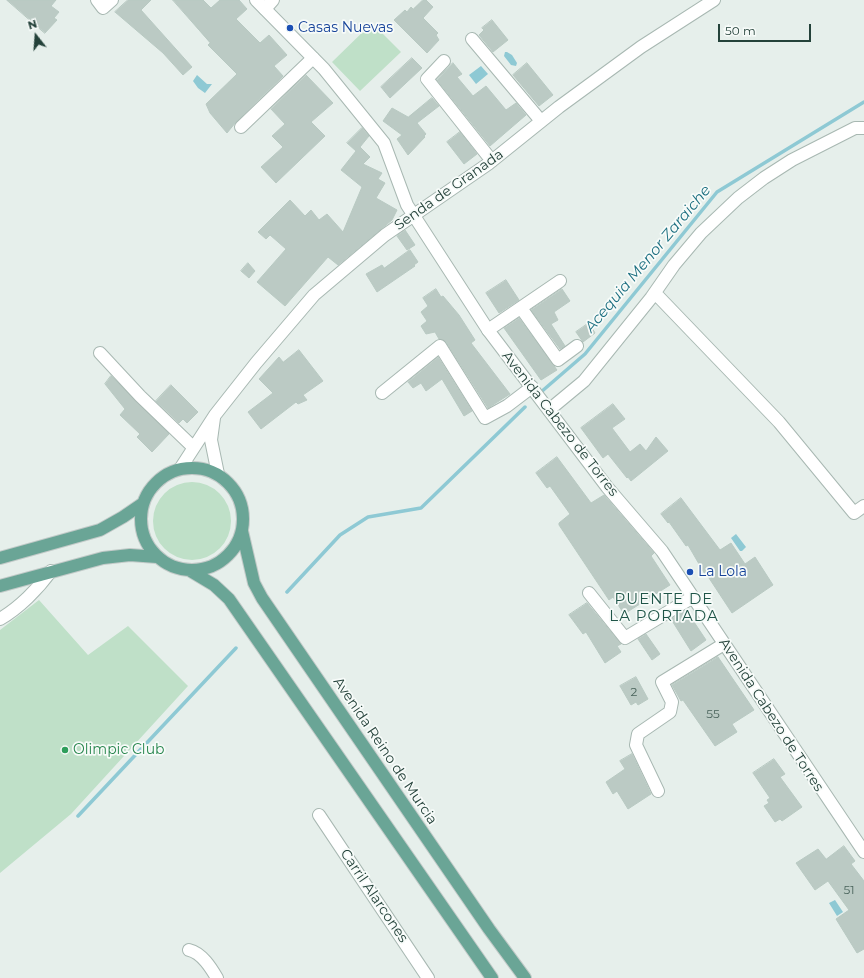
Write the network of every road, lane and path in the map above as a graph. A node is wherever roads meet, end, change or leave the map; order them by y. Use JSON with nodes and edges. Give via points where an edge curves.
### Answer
{"nodes":[{"id":1,"x":97,"y":0,"type":"edge"},
{"id":2,"x":112,"y":0,"type":"edge"},
{"id":3,"x":256,"y":0,"type":"edge"},
{"id":4,"x":273,"y":0,"type":"edge"},
{"id":5,"x":714,"y":0,"type":"edge"},
{"id":6,"x":265,"y":9,"type":"junction"},
{"id":7,"x":472,"y":39,"type":"dead end"},
{"id":8,"x":313,"y":58,"type":"junction"},
{"id":9,"x":444,"y":61,"type":"dead end"},
{"id":10,"x":540,"y":122,"type":"junction"},
{"id":11,"x":241,"y":127,"type":"dead end"},
{"id":12,"x":864,"y":128,"type":"edge"},
{"id":13,"x":492,"y":161,"type":"junction"},
{"id":14,"x":414,"y":216,"type":"junction"},
{"id":15,"x":560,"y":281,"type":"dead end"},
{"id":16,"x":655,"y":293,"type":"junction"},
{"id":17,"x":521,"y":308,"type":"junction"},
{"id":18,"x":488,"y":330,"type":"junction"},
{"id":19,"x":577,"y":346,"type":"dead end"},
{"id":20,"x":100,"y":353,"type":"dead end"},
{"id":21,"x":532,"y":387,"type":"junction"},
{"id":22,"x":382,"y":393,"type":"dead end"},
{"id":23,"x":549,"y":410,"type":"junction"},
{"id":24,"x":215,"y":415,"type":"junction"},
{"id":25,"x":193,"y":447,"type":"junction"},
{"id":26,"x":180,"y":469,"type":"junction"},
{"id":27,"x":218,"y":474,"type":"junction"},
{"id":28,"x":142,"y":504,"type":"junction"},
{"id":29,"x":864,"y":506,"type":"edge"},
{"id":30,"x":242,"y":531,"type":"junction"},
{"id":31,"x":157,"y":557,"type":"junction"},
{"id":32,"x":0,"y":558,"type":"edge"},
{"id":33,"x":189,"y":570,"type":"junction"},
{"id":34,"x":51,"y":571,"type":"junction"},
{"id":35,"x":0,"y":586,"type":"edge"},
{"id":36,"x":589,"y":593,"type":"dead end"},
{"id":37,"x":693,"y":597,"type":"junction"},
{"id":38,"x":0,"y":619,"type":"edge"},
{"id":39,"x":724,"y":644,"type":"junction"},
{"id":40,"x":658,"y":791,"type":"dead end"},
{"id":41,"x":319,"y":815,"type":"dead end"},
{"id":42,"x":864,"y":852,"type":"edge"},
{"id":43,"x":189,"y":950,"type":"dead end"},
{"id":44,"x":218,"y":978,"type":"edge"},
{"id":45,"x":428,"y":978,"type":"edge"},
{"id":46,"x":492,"y":978,"type":"edge"},
{"id":47,"x":525,"y":978,"type":"edge"}],
"edges":[{"from":1,"to":2,"type":"street","via":[[103,8]]},
{"from":3,"to":6,"type":"street","name":"Avenida Cabezo de Torres"},
{"from":4,"to":6,"type":"street"},
{"from":5,"to":10,"type":"street","name":"Senda de Granada","via":[[640,47]]},
{"from":6,"to":8,"type":"street","name":"Avenida Cabezo de Torres"},
{"from":7,"to":10,"type":"street"},
{"from":8,"to":11,"type":"street"},
{"from":8,"to":14,"type":"street","name":"Avenida Cabezo de Torres","via":[[384,143],[404,199]]},
{"from":9,"to":13,"type":"street","via":[[427,79]]},
{"from":10,"to":13,"type":"street","name":"Senda de Granada"},
{"from":12,"to":16,"type":"street","via":[[855,128],[792,160],[738,198],[701,233]]},
{"from":13,"to":14,"type":"street","name":"Senda de Granada"},
{"from":14,"to":18,"type":"street","name":"Avenida Cabezo de Torres"},
{"from":14,"to":24,"type":"street","name":"Senda de Granada","via":[[385,235],[314,295]]},
{"from":15,"to":17,"type":"street"},
{"from":16,"to":23,"type":"street","via":[[584,381]]},
{"from":16,"to":29,"type":"street","via":[[779,422],[854,513]]},
{"from":17,"to":18,"type":"street"},
{"from":17,"to":19,"type":"street","via":[[558,360]]},
{"from":18,"to":21,"type":"street","name":"Avenida Cabezo de Torres"},
{"from":20,"to":25,"type":"street"},
{"from":21,"to":22,"type":"street","via":[[507,406],[485,418],[440,346]]},
{"from":21,"to":23,"type":"street","name":"Avenida Cabezo de Torres"},
{"from":23,"to":37,"type":"street","name":"Avenida Cabezo de Torres","via":[[607,487],[662,551]]},
{"from":24,"to":25,"type":"street","name":"Senda de Granada"},
{"from":24,"to":27,"type":"street","name":"Senda de Granada","via":[[211,440]]},
{"from":25,"to":26,"type":"street","name":"Senda de Granada"},
{"from":26,"to":27,"type":"main road","via":[[199,468]]},
{"from":26,"to":28,"type":"main road","via":[[163,476],[150,488]]},
{"from":27,"to":30,"type":"main road","via":[[233,488],[241,504]]},
{"from":28,"to":31,"type":"main road","via":[[140,523],[145,542]]},
{"from":28,"to":32,"type":"main road","via":[[100,530]]},
{"from":30,"to":33,"type":"main road","via":[[235,547],[222,560],[206,568]]},
{"from":30,"to":47,"type":"main road","name":"Avenida Reino de Murcia","via":[[254,583],[262,598]]},
{"from":31,"to":33,"type":"main road","via":[[172,566]]},
{"from":31,"to":34,"type":"main road","via":[[130,555],[103,558]]},
{"from":33,"to":46,"type":"main road","via":[[214,585],[229,599]]},
{"from":34,"to":35,"type":"main road"},
{"from":34,"to":38,"type":"street","via":[[43,583]]},
{"from":36,"to":37,"type":"street","via":[[625,638]]},
{"from":37,"to":39,"type":"street","name":"Avenida Cabezo de Torres"},
{"from":39,"to":40,"type":"street","via":[[662,682],[672,702],[670,712],[638,734],[636,745]]},
{"from":39,"to":42,"type":"street","name":"Avenida Cabezo de Torres"},
{"from":41,"to":45,"type":"street","name":"Carril Alarcones"},
{"from":43,"to":44,"type":"street","via":[[195,951]]}]}
